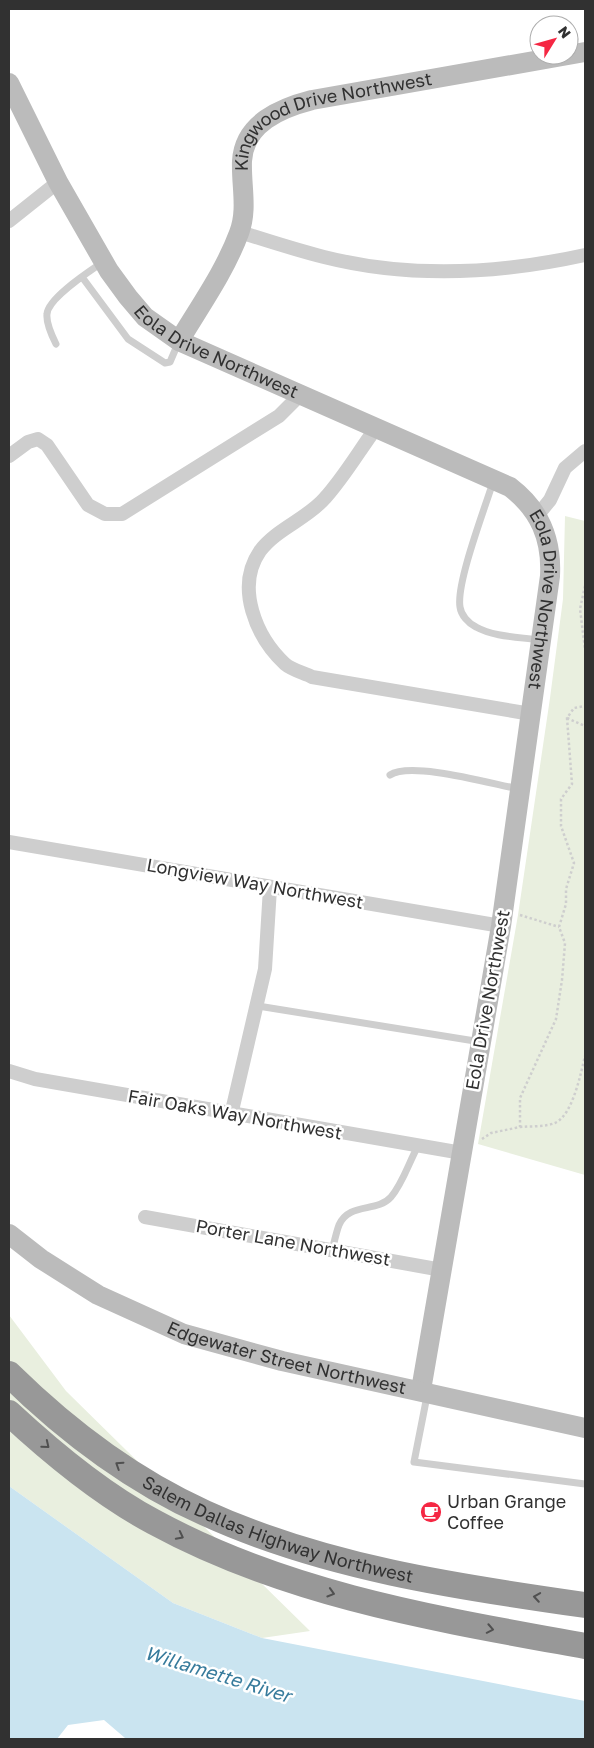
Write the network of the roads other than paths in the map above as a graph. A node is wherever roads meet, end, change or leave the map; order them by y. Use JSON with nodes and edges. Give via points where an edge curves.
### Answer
{"nodes":[{"id":1,"x":585,"y":52,"type":"edge"},
{"id":2,"x":9,"y":83,"type":"edge"},
{"id":3,"x":58,"y":182,"type":"junction"},
{"id":4,"x":9,"y":221,"type":"edge"},
{"id":5,"x":240,"y":232,"type":"junction"},
{"id":6,"x":585,"y":255,"type":"edge"},
{"id":7,"x":104,"y":262,"type":"junction"},
{"id":8,"x":82,"y":277,"type":"junction"},
{"id":9,"x":179,"y":340,"type":"junction"},
{"id":10,"x":56,"y":344,"type":"dead end"},
{"id":11,"x":300,"y":394,"type":"junction"},
{"id":12,"x":376,"y":428,"type":"junction"},
{"id":13,"x":585,"y":451,"type":"edge"},
{"id":14,"x":9,"y":456,"type":"edge"},
{"id":15,"x":494,"y":479,"type":"junction"},
{"id":16,"x":537,"y":516,"type":"junction"},
{"id":17,"x":541,"y":640,"type":"junction"},
{"id":18,"x":531,"y":714,"type":"junction"},
{"id":19,"x":390,"y":775,"type":"dead end"},
{"id":20,"x":520,"y":790,"type":"junction"},
{"id":21,"x":9,"y":842,"type":"edge"},
{"id":22,"x":270,"y":888,"type":"junction"},
{"id":23,"x":501,"y":926,"type":"junction"},
{"id":24,"x":258,"y":1006,"type":"junction"},
{"id":25,"x":481,"y":1042,"type":"junction"},
{"id":26,"x":9,"y":1071,"type":"edge"},
{"id":27,"x":231,"y":1115,"type":"junction"},
{"id":28,"x":418,"y":1146,"type":"junction"},
{"id":29,"x":470,"y":1149,"type":"junction"},
{"id":30,"x":145,"y":1216,"type":"dead end"},
{"id":31,"x":9,"y":1234,"type":"edge"},
{"id":32,"x":332,"y":1251,"type":"junction"},
{"id":33,"x":442,"y":1270,"type":"junction"},
{"id":34,"x":9,"y":1374,"type":"edge"},
{"id":35,"x":424,"y":1391,"type":"junction"},
{"id":36,"x":9,"y":1413,"type":"edge"},
{"id":37,"x":585,"y":1428,"type":"edge"},
{"id":38,"x":585,"y":1484,"type":"edge"},
{"id":39,"x":585,"y":1605,"type":"edge"},
{"id":40,"x":585,"y":1646,"type":"edge"}],
"edges":[{"from":1,"to":5,"type":"main road","name":"Kingwood Drive Northwest","via":[[312,100],[278,110],[261,123],[245,150]]},
{"from":2,"to":3,"type":"main road","name":"Eola Drive Northwest"},
{"from":3,"to":4,"type":"street"},
{"from":3,"to":7,"type":"main road","name":"Eola Drive Northwest"},
{"from":5,"to":6,"type":"street","via":[[324,258],[376,268],[425,272],[475,272],[538,265]]},
{"from":5,"to":9,"type":"main road","name":"Kingwood Drive Northwest"},
{"from":7,"to":8,"type":"lane"},
{"from":7,"to":9,"type":"main road","name":"Eola Drive Northwest","via":[[128,298],[146,317]]},
{"from":8,"to":9,"type":"lane","via":[[128,339],[149,353],[165,363],[170,362]]},
{"from":8,"to":10,"type":"lane","via":[[49,307],[47,315]]},
{"from":9,"to":11,"type":"main road","name":"Eola Drive Northwest"},
{"from":11,"to":12,"type":"main road","name":"Eola Drive Northwest"},
{"from":11,"to":14,"type":"street","via":[[279,416],[122,514],[105,514],[88,505],[47,445],[38,438]]},
{"from":12,"to":15,"type":"main road","name":"Eola Drive Northwest"},
{"from":12,"to":18,"type":"street","via":[[324,500],[272,540],[254,562],[248,592],[263,636],[272,651],[287,665],[312,677]]},
{"from":13,"to":16,"type":"street","via":[[565,468],[550,500]]},
{"from":15,"to":16,"type":"main road","name":"Eola Drive Northwest","via":[[517,493]]},
{"from":15,"to":17,"type":"lane","via":[[462,583],[460,608],[464,617],[477,628]]},
{"from":16,"to":17,"type":"main road","name":"Eola Drive Northwest","via":[[547,538],[551,562]]},
{"from":17,"to":18,"type":"main road","name":"Eola Drive Northwest"},
{"from":18,"to":20,"type":"main road","name":"Eola Drive Northwest"},
{"from":19,"to":20,"type":"lane","via":[[398,770],[416,769]]},
{"from":20,"to":23,"type":"main road","name":"Eola Drive Northwest"},
{"from":21,"to":22,"type":"street","name":"Longview Way Northwest"},
{"from":22,"to":23,"type":"street","name":"Longview Way Northwest"},
{"from":22,"to":24,"type":"street","via":[[268,945]]},
{"from":23,"to":25,"type":"main road","name":"Eola Drive Northwest"},
{"from":24,"to":25,"type":"lane"},
{"from":24,"to":27,"type":"street"},
{"from":25,"to":29,"type":"main road","name":"Eola Drive Northwest"},
{"from":26,"to":27,"type":"street","name":"Fair Oaks Way Northwest","via":[[35,1080]]},
{"from":27,"to":28,"type":"street","name":"Fair Oaks Way Northwest"},
{"from":28,"to":29,"type":"street","name":"Fair Oaks Way Northwest"},
{"from":28,"to":32,"type":"lane","via":[[391,1198],[380,1206],[358,1208],[349,1214],[340,1223]]},
{"from":29,"to":33,"type":"main road","name":"Eola Drive Northwest"},
{"from":30,"to":32,"type":"street","name":"Porter Lane Northwest"},
{"from":31,"to":35,"type":"main road","name":"Edgewater Street Northwest","via":[[41,1259],[98,1295],[184,1334],[282,1361]]},
{"from":32,"to":33,"type":"street","name":"Porter Lane Northwest"},
{"from":33,"to":35,"type":"main road","name":"Eola Drive Northwest"},
{"from":39,"to":34,"type":"highway","name":"Salem Dallas Highway Northwest","one_way":true,"via":[[390,1571],[257,1534],[205,1513],[117,1464],[72,1430]]},
{"from":35,"to":37,"type":"main road","name":"Edgewater Street Northwest"},
{"from":35,"to":38,"type":"lane","via":[[414,1462]]},
{"from":36,"to":40,"type":"highway","name":"Salem Dallas Highway Northwest","one_way":true,"via":[[60,1456],[144,1516],[228,1558],[354,1600]]}]}
